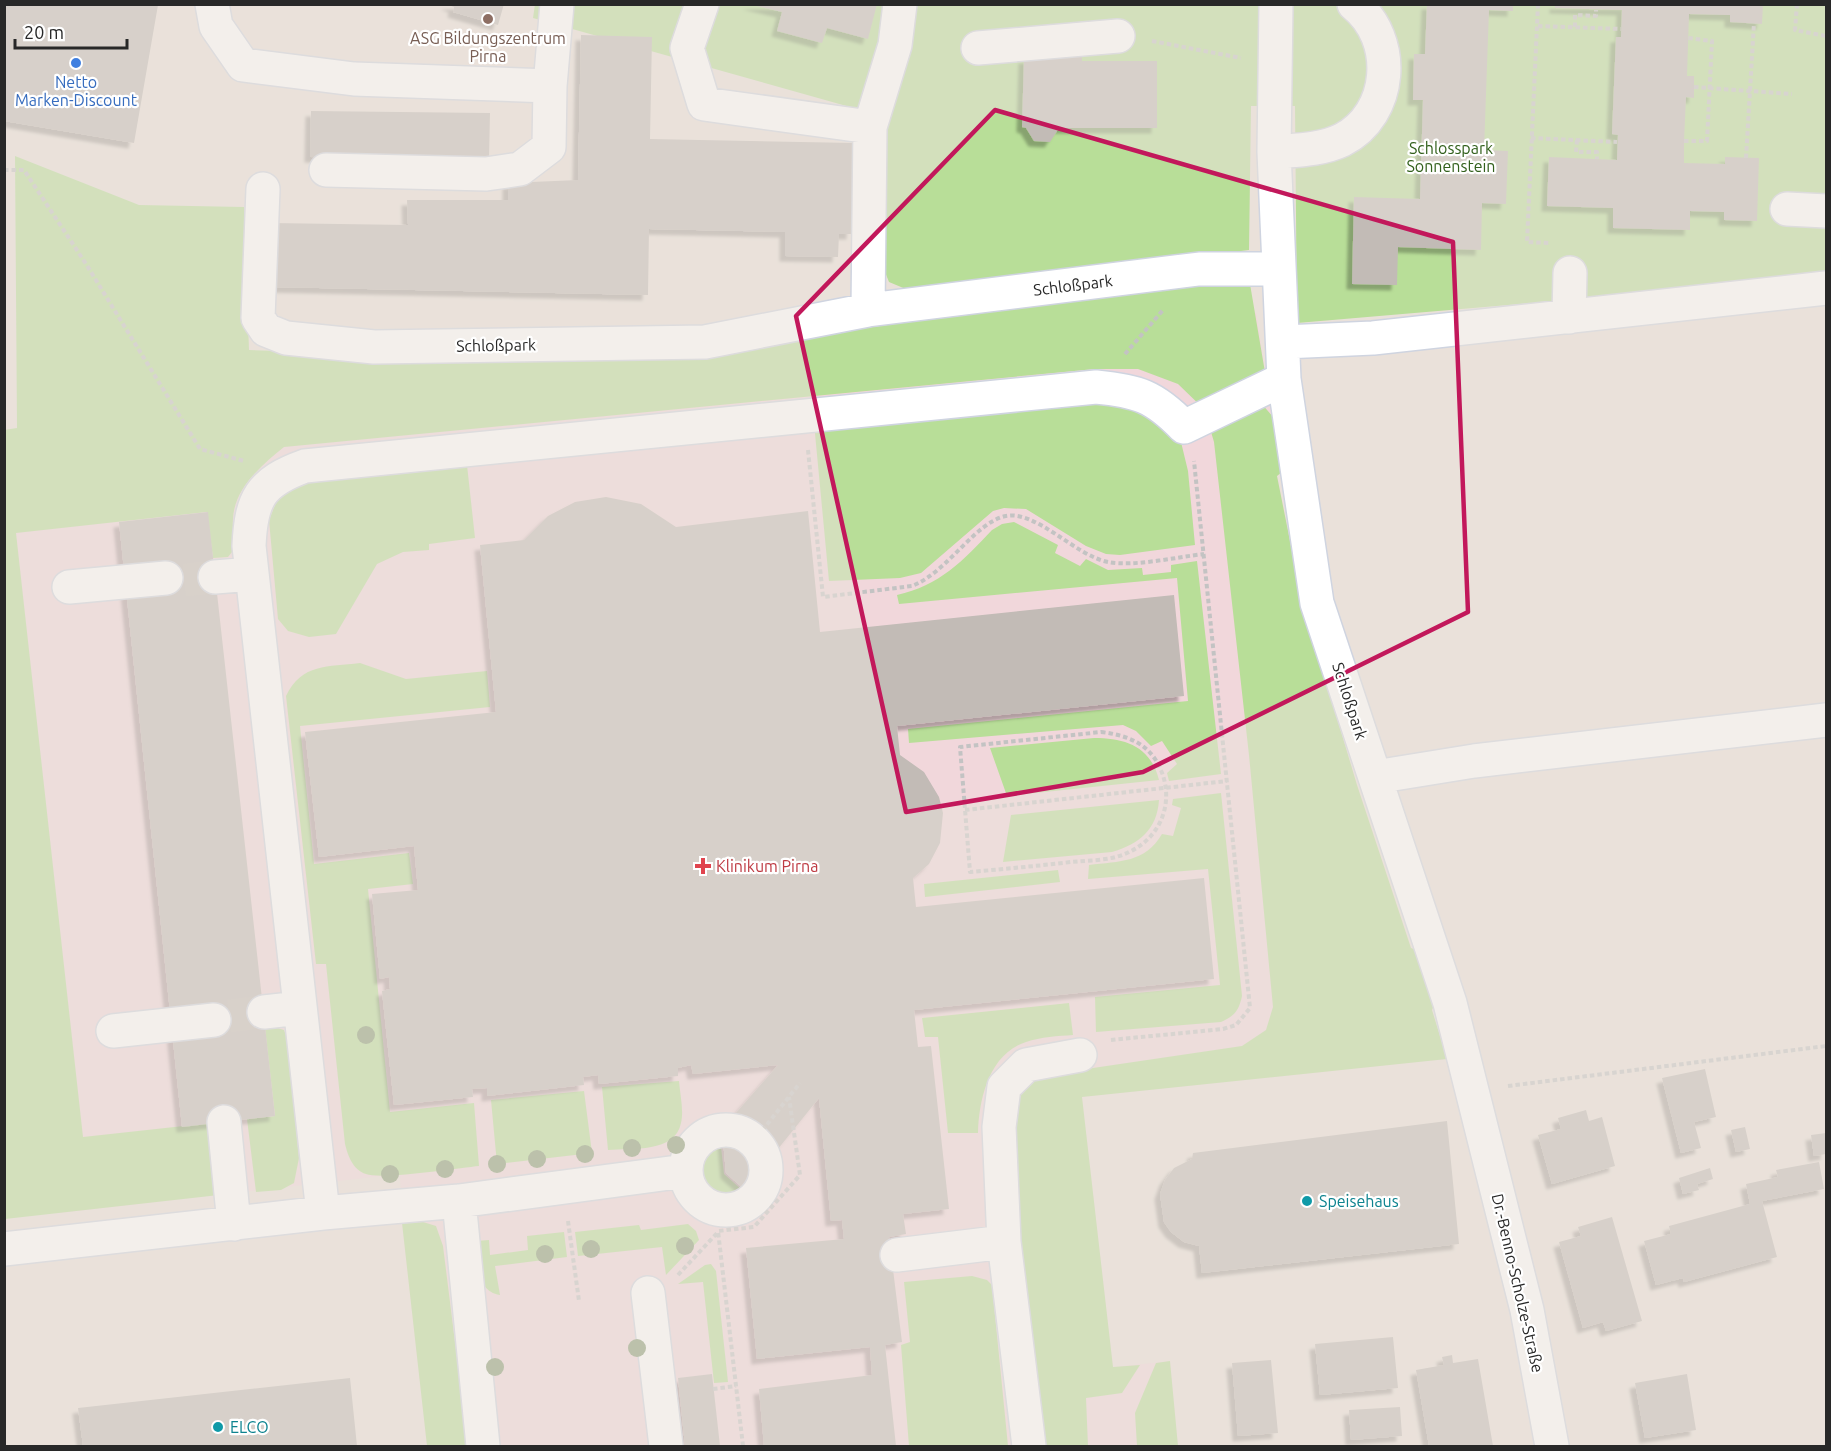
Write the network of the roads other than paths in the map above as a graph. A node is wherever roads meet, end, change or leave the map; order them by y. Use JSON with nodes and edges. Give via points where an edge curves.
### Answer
{"nodes":[{"id":1,"x":212,"y":4,"type":"edge"},
{"id":2,"x":556,"y":4,"type":"edge"},
{"id":3,"x":702,"y":4,"type":"edge"},
{"id":4,"x":900,"y":4,"type":"edge"},
{"id":5,"x":1276,"y":4,"type":"edge"},
{"id":6,"x":1354,"y":4,"type":"edge"},
{"id":7,"x":1118,"y":36,"type":"road end"},
{"id":8,"x":978,"y":48,"type":"dead end"},
{"id":9,"x":550,"y":86,"type":"junction"},
{"id":10,"x":870,"y":127,"type":"junction"},
{"id":11,"x":1275,"y":152,"type":"junction"},
{"id":12,"x":326,"y":170,"type":"dead end"},
{"id":13,"x":263,"y":189,"type":"dead end"},
{"id":14,"x":1787,"y":209,"type":"dead end"},
{"id":15,"x":1827,"y":211,"type":"edge"},
{"id":16,"x":1566,"y":258,"type":"road end"},
{"id":17,"x":1278,"y":269,"type":"junction"},
{"id":18,"x":1827,"y":288,"type":"edge"},
{"id":19,"x":868,"y":310,"type":"junction"},
{"id":20,"x":1569,"y":317,"type":"junction"},
{"id":21,"x":1284,"y":342,"type":"junction"},
{"id":22,"x":1284,"y":379,"type":"junction"},
{"id":23,"x":252,"y":574,"type":"junction"},
{"id":24,"x":215,"y":577,"type":"tunnel mouth"},
{"id":25,"x":166,"y":578,"type":"tunnel mouth"},
{"id":26,"x":69,"y":587,"type":"dead end"},
{"id":27,"x":1827,"y":720,"type":"edge"},
{"id":28,"x":1375,"y":777,"type":"junction"},
{"id":29,"x":300,"y":1008,"type":"junction"},
{"id":30,"x":264,"y":1012,"type":"tunnel mouth"},
{"id":31,"x":214,"y":1020,"type":"tunnel mouth"},
{"id":32,"x":113,"y":1030,"type":"dead end"},
{"id":33,"x":1080,"y":1055,"type":"road end"},
{"id":34,"x":1475,"y":1106,"type":"joint"},
{"id":35,"x":224,"y":1122,"type":"dead end"},
{"id":36,"x":686,"y":1171,"type":"junction"},
{"id":37,"x":459,"y":1202,"type":"junction"},
{"id":38,"x":323,"y":1213,"type":"junction"},
{"id":39,"x":234,"y":1224,"type":"junction"},
{"id":40,"x":1004,"y":1242,"type":"junction"},
{"id":41,"x":4,"y":1249,"type":"edge"},
{"id":42,"x":897,"y":1255,"type":"dead end"},
{"id":43,"x":648,"y":1293,"type":"road end"},
{"id":44,"x":483,"y":1446,"type":"edge"},
{"id":45,"x":666,"y":1446,"type":"edge"},
{"id":46,"x":1029,"y":1446,"type":"edge"},
{"id":47,"x":1552,"y":1446,"type":"edge"}],
"edges":[{"from":1,"to":9,"type":"street","via":[[216,26],[243,66],[354,79]]},
{"from":2,"to":9,"type":"street"},
{"from":3,"to":10,"type":"street","via":[[687,48],[704,104]]},
{"from":4,"to":10,"type":"street","via":[[895,45]]},
{"from":5,"to":11,"type":"street","name":"Schloßpark"},
{"from":6,"to":11,"type":"street","via":[[1377,32],[1384,55],[1384,79],[1377,103],[1364,123],[1344,139],[1314,149]]},
{"from":7,"to":8,"type":"street"},
{"from":9,"to":12,"type":"street","via":[[549,147],[520,169],[486,174]]},
{"from":10,"to":19,"type":"street"},
{"from":11,"to":17,"type":"street","name":"Schloßpark"},
{"from":13,"to":19,"type":"street","name":"Schloßpark","via":[[258,318],[266,330],[286,338],[374,347],[705,342]]},
{"from":14,"to":15,"type":"street"},
{"from":16,"to":20,"type":"street"},
{"from":17,"to":19,"type":"street","name":"Schloßpark","via":[[1199,269]]},
{"from":17,"to":21,"type":"street","name":"Schloßpark"},
{"from":18,"to":20,"type":"street"},
{"from":20,"to":21,"type":"street","via":[[1373,338]]},
{"from":21,"to":22,"type":"street","name":"Schloßpark"},
{"from":22,"to":23,"type":"street","via":[[1184,426],[1151,398],[1132,391],[1096,387],[305,466],[285,473],[255,500],[250,517]]},
{"from":22,"to":28,"type":"street","name":"Schloßpark","via":[[1317,603]]},
{"from":23,"to":24,"type":"street"},
{"from":23,"to":29,"type":"street"},
{"from":25,"to":26,"type":"street"},
{"from":27,"to":28,"type":"street","via":[[1474,761]]},
{"from":28,"to":34,"type":"street","name":"Schloßpark","via":[[1450,1003]]},
{"from":29,"to":30,"type":"street"},
{"from":29,"to":38,"type":"street"},
{"from":31,"to":32,"type":"street"},
{"from":33,"to":40,"type":"street","via":[[1026,1065],[1004,1087],[999,1127]]},
{"from":34,"to":47,"type":"street","name":"Dr.-Benno-Scholze-Straße","via":[[1527,1310]]},
{"from":35,"to":39,"type":"street"},
{"from":36,"to":36,"type":"street","via":[[688,1155],[698,1141],[712,1132],[729,1130],[745,1135],[765,1161],[765,1178],[759,1193],[747,1205],[731,1210],[715,1209],[700,1201],[689,1187]]},
{"from":36,"to":37,"type":"street"},
{"from":37,"to":38,"type":"street"},
{"from":37,"to":44,"type":"street"},
{"from":38,"to":39,"type":"street"},
{"from":39,"to":41,"type":"street"},
{"from":40,"to":42,"type":"street"},
{"from":40,"to":46,"type":"street"},
{"from":43,"to":45,"type":"street"}]}
